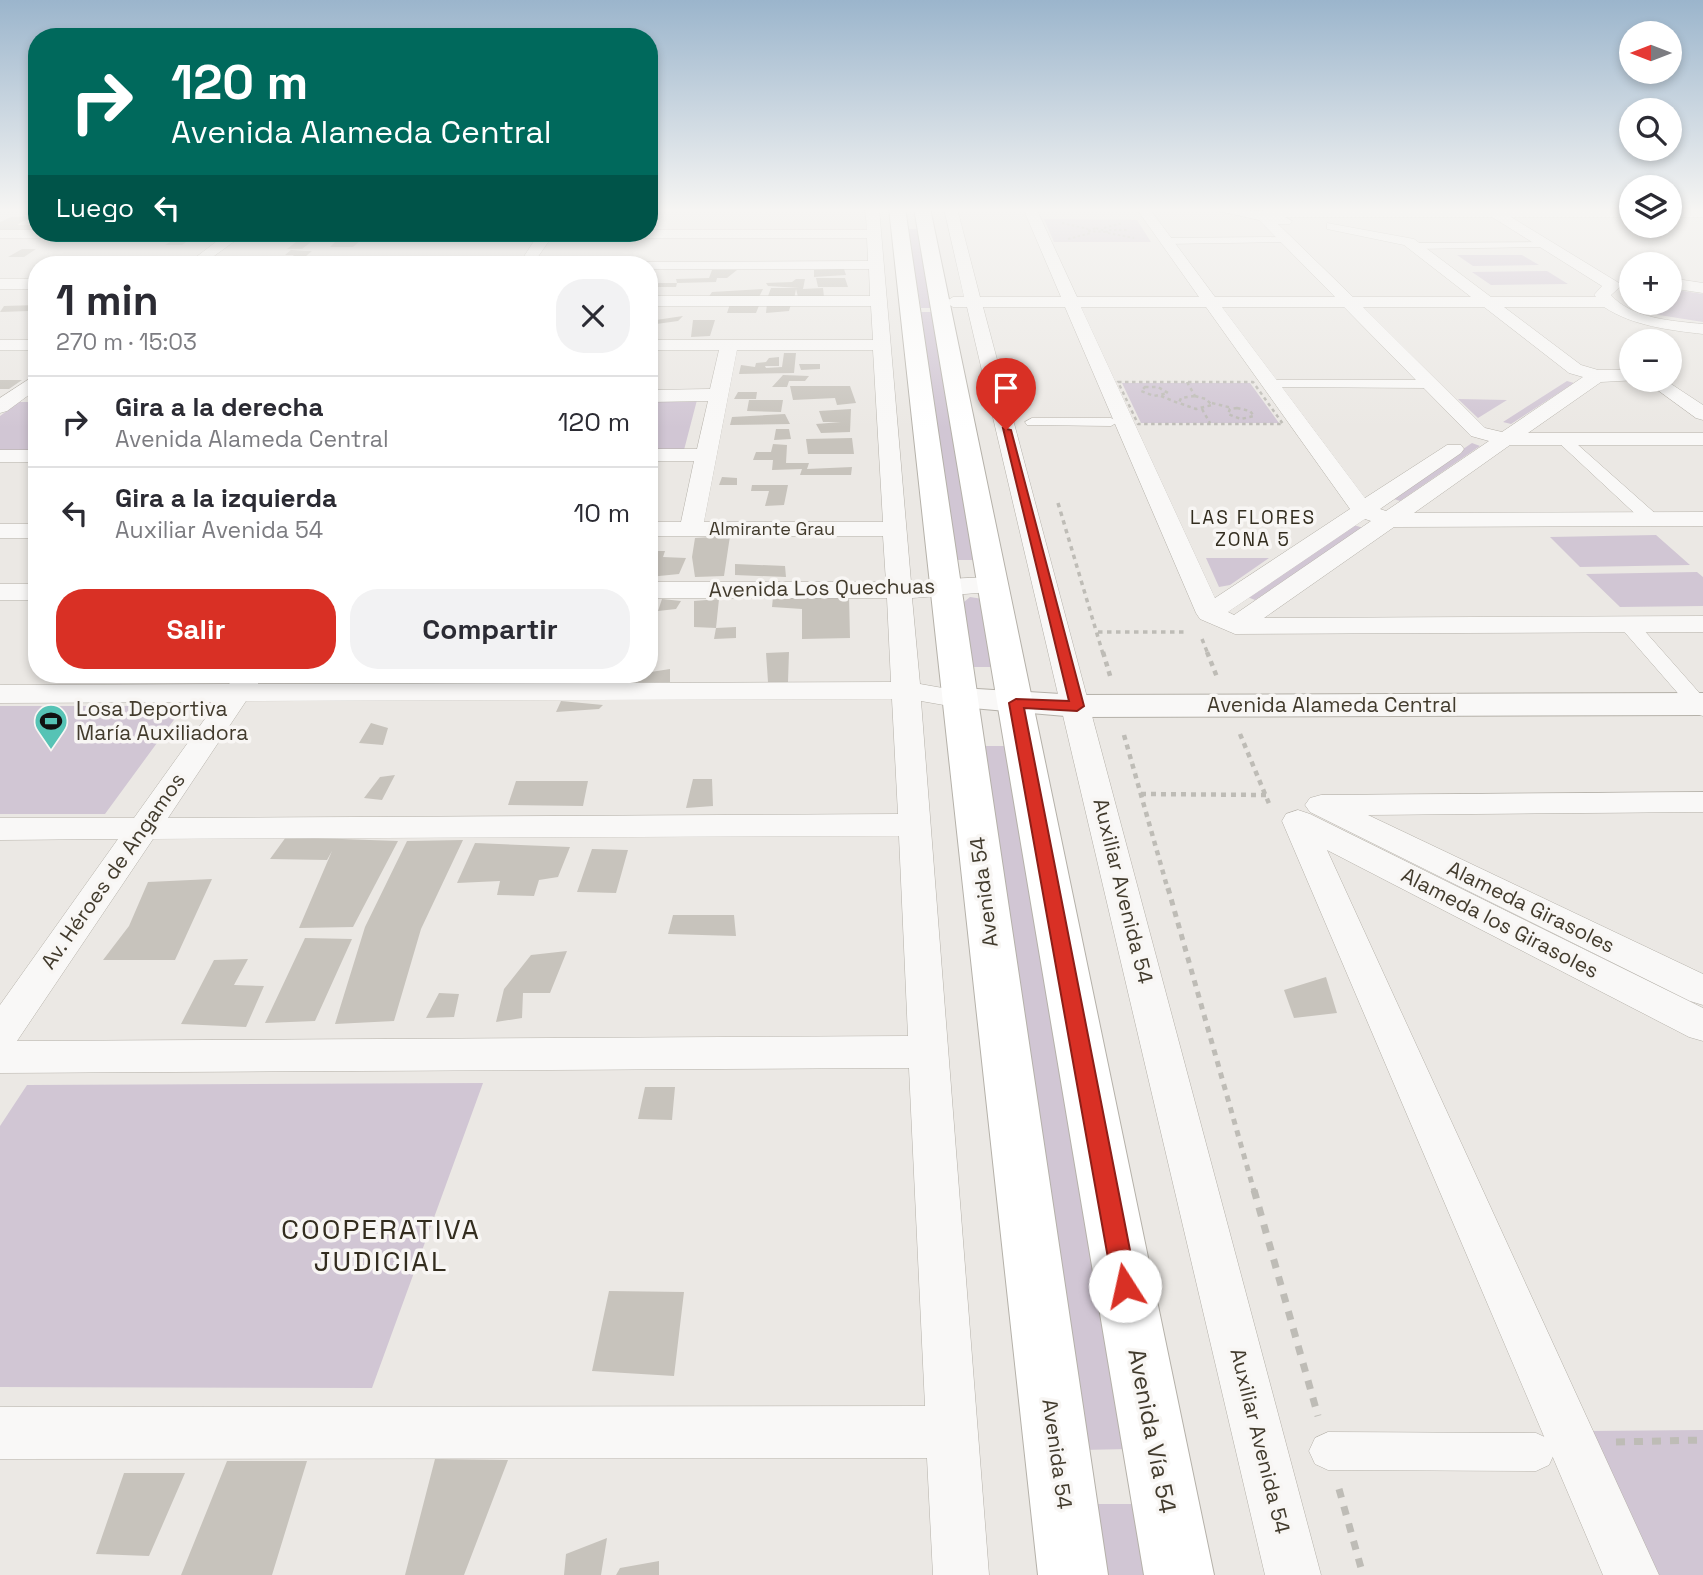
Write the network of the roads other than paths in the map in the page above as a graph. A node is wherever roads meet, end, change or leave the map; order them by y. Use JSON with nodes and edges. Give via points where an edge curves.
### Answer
{"nodes":[{"id":1,"x":876,"y":282,"type":"edge"},
{"id":2,"x":907,"y":282,"type":"edge"},
{"id":3,"x":949,"y":282,"type":"edge"},
{"id":4,"x":955,"y":282,"type":"edge"},
{"id":5,"x":1061,"y":282,"type":"edge"},
{"id":6,"x":1194,"y":282,"type":"edge"},
{"id":7,"x":1328,"y":282,"type":"edge"},
{"id":8,"x":1460,"y":282,"type":"edge"},
{"id":9,"x":0,"y":284,"type":"edge"},
{"id":10,"x":28,"y":284,"type":"edge"},
{"id":11,"x":1619,"y":284,"type":"edge"},
{"id":12,"x":1682,"y":285,"type":"edge"},
{"id":13,"x":1703,"y":288,"type":"edge"},
{"id":14,"x":658,"y":301,"type":"edge"},
{"id":15,"x":878,"y":301,"type":"junction"},
{"id":16,"x":957,"y":302,"type":"junction"},
{"id":17,"x":1070,"y":302,"type":"junction"},
{"id":18,"x":1209,"y":302,"type":"junction"},
{"id":19,"x":1349,"y":302,"type":"junction"},
{"id":20,"x":1487,"y":302,"type":"junction"},
{"id":21,"x":1606,"y":302,"type":"junction"},
{"id":22,"x":1703,"y":329,"type":"edge"},
{"id":23,"x":0,"y":345,"type":"edge"},
{"id":24,"x":28,"y":345,"type":"edge"},
{"id":25,"x":658,"y":345,"type":"edge"},
{"id":26,"x":729,"y":345,"type":"junction"},
{"id":27,"x":881,"y":345,"type":"junction"},
{"id":28,"x":1575,"y":369,"type":"junction"},
{"id":29,"x":1597,"y":376,"type":"junction"},
{"id":30,"x":1619,"y":376,"type":"edge"},
{"id":31,"x":1270,"y":384,"type":"junction"},
{"id":32,"x":1429,"y":384,"type":"junction"},
{"id":33,"x":28,"y":387,"type":"edge"},
{"id":34,"x":1671,"y":392,"type":"edge"},
{"id":35,"x":719,"y":395,"type":"junction"},
{"id":36,"x":658,"y":396,"type":"edge"},
{"id":37,"x":28,"y":398,"type":"edge"},
{"id":38,"x":7,"y":402,"type":"edge"},
{"id":39,"x":1703,"y":414,"type":"edge"},
{"id":40,"x":1032,"y":422,"type":"dead end"},
{"id":41,"x":1111,"y":422,"type":"dead end"},
{"id":42,"x":1478,"y":432,"type":"junction"},
{"id":43,"x":1503,"y":439,"type":"junction"},
{"id":44,"x":1563,"y":439,"type":"junction"},
{"id":45,"x":1703,"y":439,"type":"edge"},
{"id":46,"x":658,"y":455,"type":"edge"},
{"id":47,"x":707,"y":455,"type":"junction"},
{"id":48,"x":0,"y":456,"type":"edge"},
{"id":49,"x":28,"y":456,"type":"edge"},
{"id":50,"x":1362,"y":510,"type":"junction"},
{"id":51,"x":1651,"y":519,"type":"junction"},
{"id":52,"x":1703,"y":519,"type":"edge"},
{"id":53,"x":1389,"y":520,"type":"junction"},
{"id":54,"x":658,"y":529,"type":"edge"},
{"id":55,"x":691,"y":529,"type":"junction"},
{"id":56,"x":895,"y":529,"type":"junction"},
{"id":57,"x":0,"y":531,"type":"edge"},
{"id":58,"x":28,"y":531,"type":"edge"},
{"id":59,"x":946,"y":586,"type":"junction"},
{"id":60,"x":995,"y":586,"type":"junction"},
{"id":61,"x":658,"y":590,"type":"edge"},
{"id":62,"x":900,"y":590,"type":"junction"},
{"id":63,"x":0,"y":592,"type":"edge"},
{"id":64,"x":28,"y":592,"type":"edge"},
{"id":65,"x":1204,"y":622,"type":"junction"},
{"id":66,"x":1628,"y":624,"type":"junction"},
{"id":67,"x":1703,"y":624,"type":"edge"},
{"id":68,"x":1235,"y":626,"type":"junction"},
{"id":69,"x":244,"y":684,"type":"edge"},
{"id":70,"x":906,"y":690,"type":"junction"},
{"id":71,"x":0,"y":694,"type":"edge"},
{"id":72,"x":961,"y":699,"type":"junction"},
{"id":73,"x":1016,"y":703,"type":"junction"},
{"id":74,"x":1077,"y":706,"type":"junction"},
{"id":75,"x":1701,"y":706,"type":"edge"},
{"id":76,"x":1703,"y":802,"type":"edge"},
{"id":77,"x":1295,"y":807,"type":"junction"},
{"id":78,"x":914,"y":825,"type":"junction"},
{"id":79,"x":0,"y":829,"type":"edge"},
{"id":80,"x":141,"y":829,"type":"junction"},
{"id":81,"x":1703,"y":991,"type":"edge"},
{"id":82,"x":1703,"y":1026,"type":"edge"},
{"id":83,"x":0,"y":1035,"type":"edge"},
{"id":84,"x":929,"y":1052,"type":"junction"},
{"id":85,"x":0,"y":1057,"type":"edge"},
{"id":86,"x":951,"y":1432,"type":"junction"},
{"id":87,"x":0,"y":1433,"type":"edge"},
{"id":88,"x":1536,"y":1452,"type":"dead end"},
{"id":89,"x":1332,"y":1465,"type":"road end"},
{"id":90,"x":961,"y":1575,"type":"edge"},
{"id":91,"x":1073,"y":1575,"type":"edge"},
{"id":92,"x":1179,"y":1575,"type":"edge"},
{"id":93,"x":1293,"y":1575,"type":"edge"},
{"id":94,"x":1631,"y":1575,"type":"edge"}],
"edges":[{"from":1,"to":15,"type":"street"},
{"from":2,"to":59,"type":"main road","name":"Avenida 54"},
{"from":3,"to":16,"type":"main road"},
{"from":4,"to":16,"type":"street","name":"Auxiliar Avenida 54"},
{"from":5,"to":17,"type":"street"},
{"from":6,"to":18,"type":"street"},
{"from":7,"to":19,"type":"street"},
{"from":8,"to":20,"type":"street"},
{"from":9,"to":10,"type":"street"},
{"from":11,"to":21,"type":"street","via":[[1604,290]]},
{"from":12,"to":13,"type":"street"},
{"from":14,"to":15,"type":"street"},
{"from":15,"to":27,"type":"street"},
{"from":16,"to":17,"type":"street"},
{"from":16,"to":60,"type":"main road"},
{"from":16,"to":74,"type":"street","name":"Auxiliar Avenida 54"},
{"from":17,"to":18,"type":"street"},
{"from":17,"to":65,"type":"street"},
{"from":18,"to":19,"type":"street"},
{"from":18,"to":31,"type":"street"},
{"from":19,"to":20,"type":"street"},
{"from":19,"to":32,"type":"street"},
{"from":20,"to":21,"type":"street"},
{"from":20,"to":28,"type":"street"},
{"from":21,"to":22,"type":"street","via":[[1637,317]]},
{"from":23,"to":24,"type":"street"},
{"from":25,"to":26,"type":"street"},
{"from":26,"to":27,"type":"street"},
{"from":26,"to":35,"type":"street"},
{"from":27,"to":56,"type":"street"},
{"from":28,"to":29,"type":"street"},
{"from":28,"to":42,"type":"street"},
{"from":29,"to":30,"type":"street"},
{"from":29,"to":43,"type":"street"},
{"from":31,"to":32,"type":"street"},
{"from":31,"to":50,"type":"street"},
{"from":32,"to":42,"type":"street"},
{"from":33,"to":38,"type":"street"},
{"from":34,"to":39,"type":"street"},
{"from":35,"to":36,"type":"street"},
{"from":35,"to":47,"type":"street"},
{"from":37,"to":38,"type":"street"},
{"from":40,"to":41,"type":"street"},
{"from":42,"to":43,"type":"street"},
{"from":42,"to":50,"type":"street"},
{"from":43,"to":44,"type":"street"},
{"from":43,"to":53,"type":"street"},
{"from":44,"to":45,"type":"street"},
{"from":44,"to":51,"type":"street"},
{"from":46,"to":47,"type":"street"},
{"from":47,"to":55,"type":"street"},
{"from":48,"to":49,"type":"street"},
{"from":50,"to":53,"type":"street"},
{"from":50,"to":65,"type":"street"},
{"from":51,"to":52,"type":"street"},
{"from":51,"to":53,"type":"street"},
{"from":53,"to":68,"type":"street"},
{"from":54,"to":55,"type":"street","name":"Almirante Grau"},
{"from":55,"to":56,"type":"street","name":"Almirante Grau"},
{"from":56,"to":62,"type":"street"},
{"from":57,"to":58,"type":"street"},
{"from":59,"to":60,"type":"street","name":"Avenida Los Quechuas"},
{"from":59,"to":62,"type":"street","name":"Avenida Los Quechuas"},
{"from":59,"to":72,"type":"main road","name":"Avenida 54"},
{"from":60,"to":73,"type":"main road","name":"Avenida Vía 54"},
{"from":61,"to":62,"type":"street","name":"Avenida Los Quechuas"},
{"from":62,"to":70,"type":"street"},
{"from":63,"to":64,"type":"street"},
{"from":65,"to":68,"type":"street"},
{"from":66,"to":67,"type":"street"},
{"from":66,"to":68,"type":"street"},
{"from":66,"to":75,"type":"street"},
{"from":69,"to":70,"type":"street"},
{"from":69,"to":71,"type":"street"},
{"from":69,"to":80,"type":"street","name":"Av. Héroes de Angamos"},
{"from":70,"to":72,"type":"street"},
{"from":70,"to":78,"type":"street"},
{"from":72,"to":73,"type":"street","name":"Avenida Alameda Central"},
{"from":72,"to":91,"type":"main road","name":"Avenida 54"},
{"from":73,"to":74,"type":"street","name":"Avenida Alameda Central"},
{"from":73,"to":92,"type":"main road","name":"Avenida Vía 54"},
{"from":74,"to":75,"type":"street","name":"Avenida Alameda Central"},
{"from":74,"to":93,"type":"street","name":"Auxiliar Avenida 54"},
{"from":76,"to":77,"type":"street"},
{"from":77,"to":81,"type":"street","name":"Alameda Girasoles"},
{"from":77,"to":82,"type":"street","name":"Alameda los Girasoles"},
{"from":77,"to":94,"type":"street"},
{"from":78,"to":80,"type":"street"},
{"from":78,"to":84,"type":"street"},
{"from":79,"to":80,"type":"street"},
{"from":80,"to":83,"type":"street","name":"Av. Héroes de Angamos"},
{"from":84,"to":85,"type":"street"},
{"from":84,"to":86,"type":"street"},
{"from":86,"to":87,"type":"street"},
{"from":86,"to":90,"type":"street"},
{"from":88,"to":89,"type":"street"}]}
